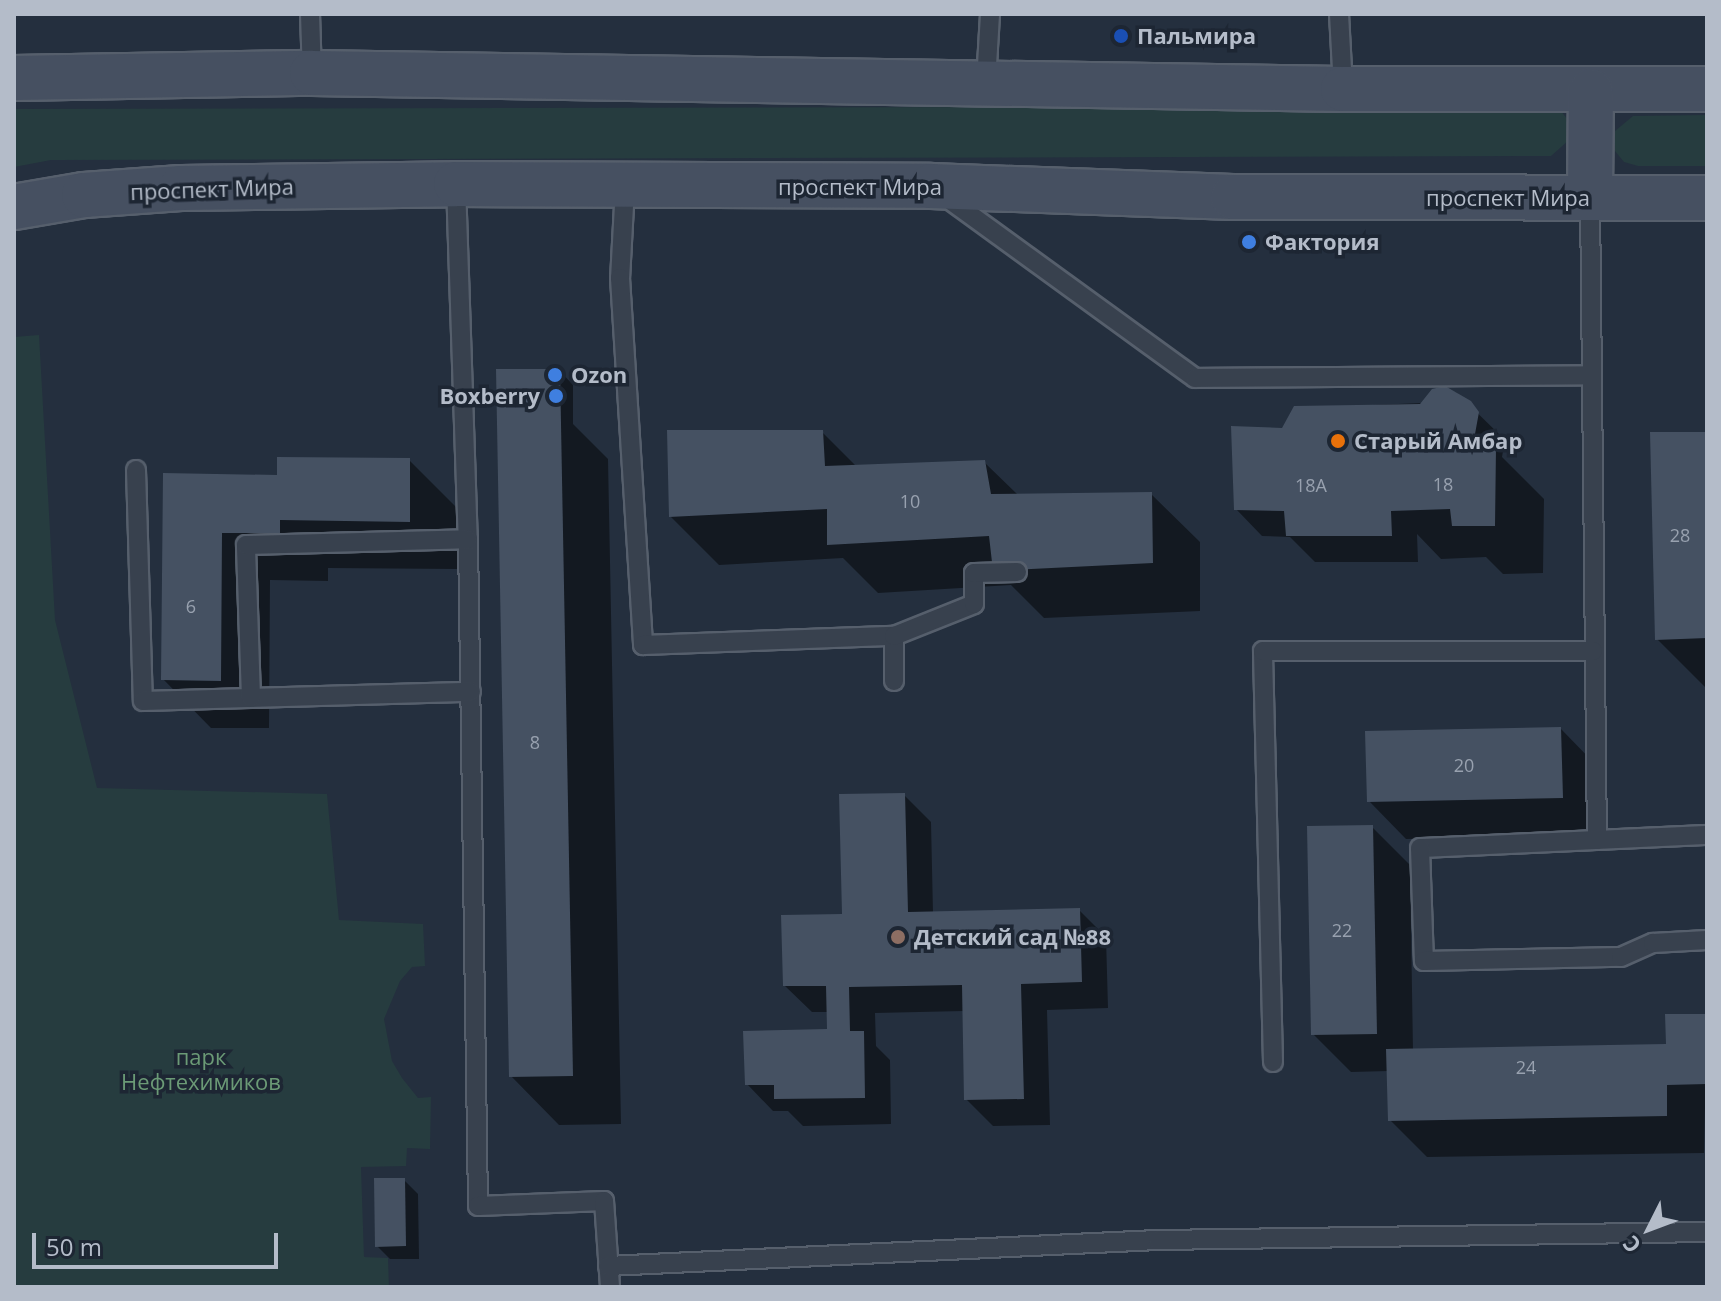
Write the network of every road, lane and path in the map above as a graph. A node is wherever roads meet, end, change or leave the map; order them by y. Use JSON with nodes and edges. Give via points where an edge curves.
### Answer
{"nodes":[{"id":1,"x":310,"y":14,"type":"edge"},
{"id":2,"x":990,"y":14,"type":"edge"},
{"id":3,"x":1339,"y":14,"type":"edge"},
{"id":4,"x":312,"y":73,"type":"junction"},
{"id":5,"x":14,"y":78,"type":"edge"},
{"id":6,"x":986,"y":82,"type":"junction"},
{"id":7,"x":1343,"y":89,"type":"junction"},
{"id":8,"x":1707,"y":89,"type":"edge"},
{"id":9,"x":1591,"y":91,"type":"junction"},
{"id":10,"x":456,"y":184,"type":"junction"},
{"id":11,"x":931,"y":186,"type":"junction"},
{"id":12,"x":625,"y":187,"type":"junction"},
{"id":13,"x":1590,"y":198,"type":"junction"},
{"id":14,"x":1707,"y":198,"type":"edge"},
{"id":15,"x":14,"y":207,"type":"edge"},
{"id":16,"x":1592,"y":375,"type":"junction"},
{"id":17,"x":136,"y":470,"type":"dead end"},
{"id":18,"x":468,"y":539,"type":"junction"},
{"id":19,"x":1017,"y":572,"type":"dead end"},
{"id":20,"x":894,"y":636,"type":"junction"},
{"id":21,"x":1593,"y":651,"type":"junction"},
{"id":22,"x":894,"y":681,"type":"dead end"},
{"id":23,"x":471,"y":692,"type":"junction"},
{"id":24,"x":251,"y":698,"type":"junction"},
{"id":25,"x":1707,"y":835,"type":"edge"},
{"id":26,"x":1597,"y":840,"type":"junction"},
{"id":27,"x":1707,"y":940,"type":"edge"},
{"id":28,"x":1273,"y":1062,"type":"dead end"},
{"id":29,"x":1707,"y":1232,"type":"edge"},
{"id":30,"x":608,"y":1266,"type":"junction"},
{"id":31,"x":610,"y":1287,"type":"edge"}],
"edges":[{"from":1,"to":4,"type":"lane"},
{"from":2,"to":6,"type":"lane"},
{"from":3,"to":7,"type":"lane"},
{"from":4,"to":5,"type":"main road"},
{"from":4,"to":6,"type":"main road"},
{"from":6,"to":7,"type":"main road"},
{"from":7,"to":9,"type":"main road"},
{"from":8,"to":9,"type":"main road"},
{"from":9,"to":13,"type":"main road"},
{"from":10,"to":12,"type":"main road","name":"проспект Мира"},
{"from":10,"to":15,"type":"main road","name":"проспект Мира","via":[[181,188],[84,195]]},
{"from":10,"to":18,"type":"lane"},
{"from":11,"to":12,"type":"main road","name":"проспект Мира"},
{"from":11,"to":13,"type":"main road","name":"проспект Мира","via":[[1233,197]]},
{"from":11,"to":16,"type":"lane","via":[[1195,378]]},
{"from":12,"to":20,"type":"lane","via":[[620,278],[643,645]]},
{"from":13,"to":14,"type":"main road","name":"проспект Мира"},
{"from":13,"to":16,"type":"lane"},
{"from":16,"to":21,"type":"lane"},
{"from":17,"to":24,"type":"lane","via":[[143,701]]},
{"from":18,"to":23,"type":"lane"},
{"from":18,"to":24,"type":"lane","via":[[246,545]]},
{"from":19,"to":20,"type":"lane","via":[[974,573],[974,604]]},
{"from":20,"to":22,"type":"lane"},
{"from":21,"to":26,"type":"lane"},
{"from":21,"to":28,"type":"lane","via":[[1263,651]]},
{"from":23,"to":24,"type":"lane"},
{"from":23,"to":30,"type":"lane","via":[[478,1206],[604,1201]]},
{"from":25,"to":26,"type":"lane"},
{"from":26,"to":27,"type":"lane","via":[[1420,848],[1424,961],[1621,957],[1653,943]]},
{"from":29,"to":30,"type":"lane","via":[[1158,1240]]},
{"from":30,"to":31,"type":"lane"}]}
